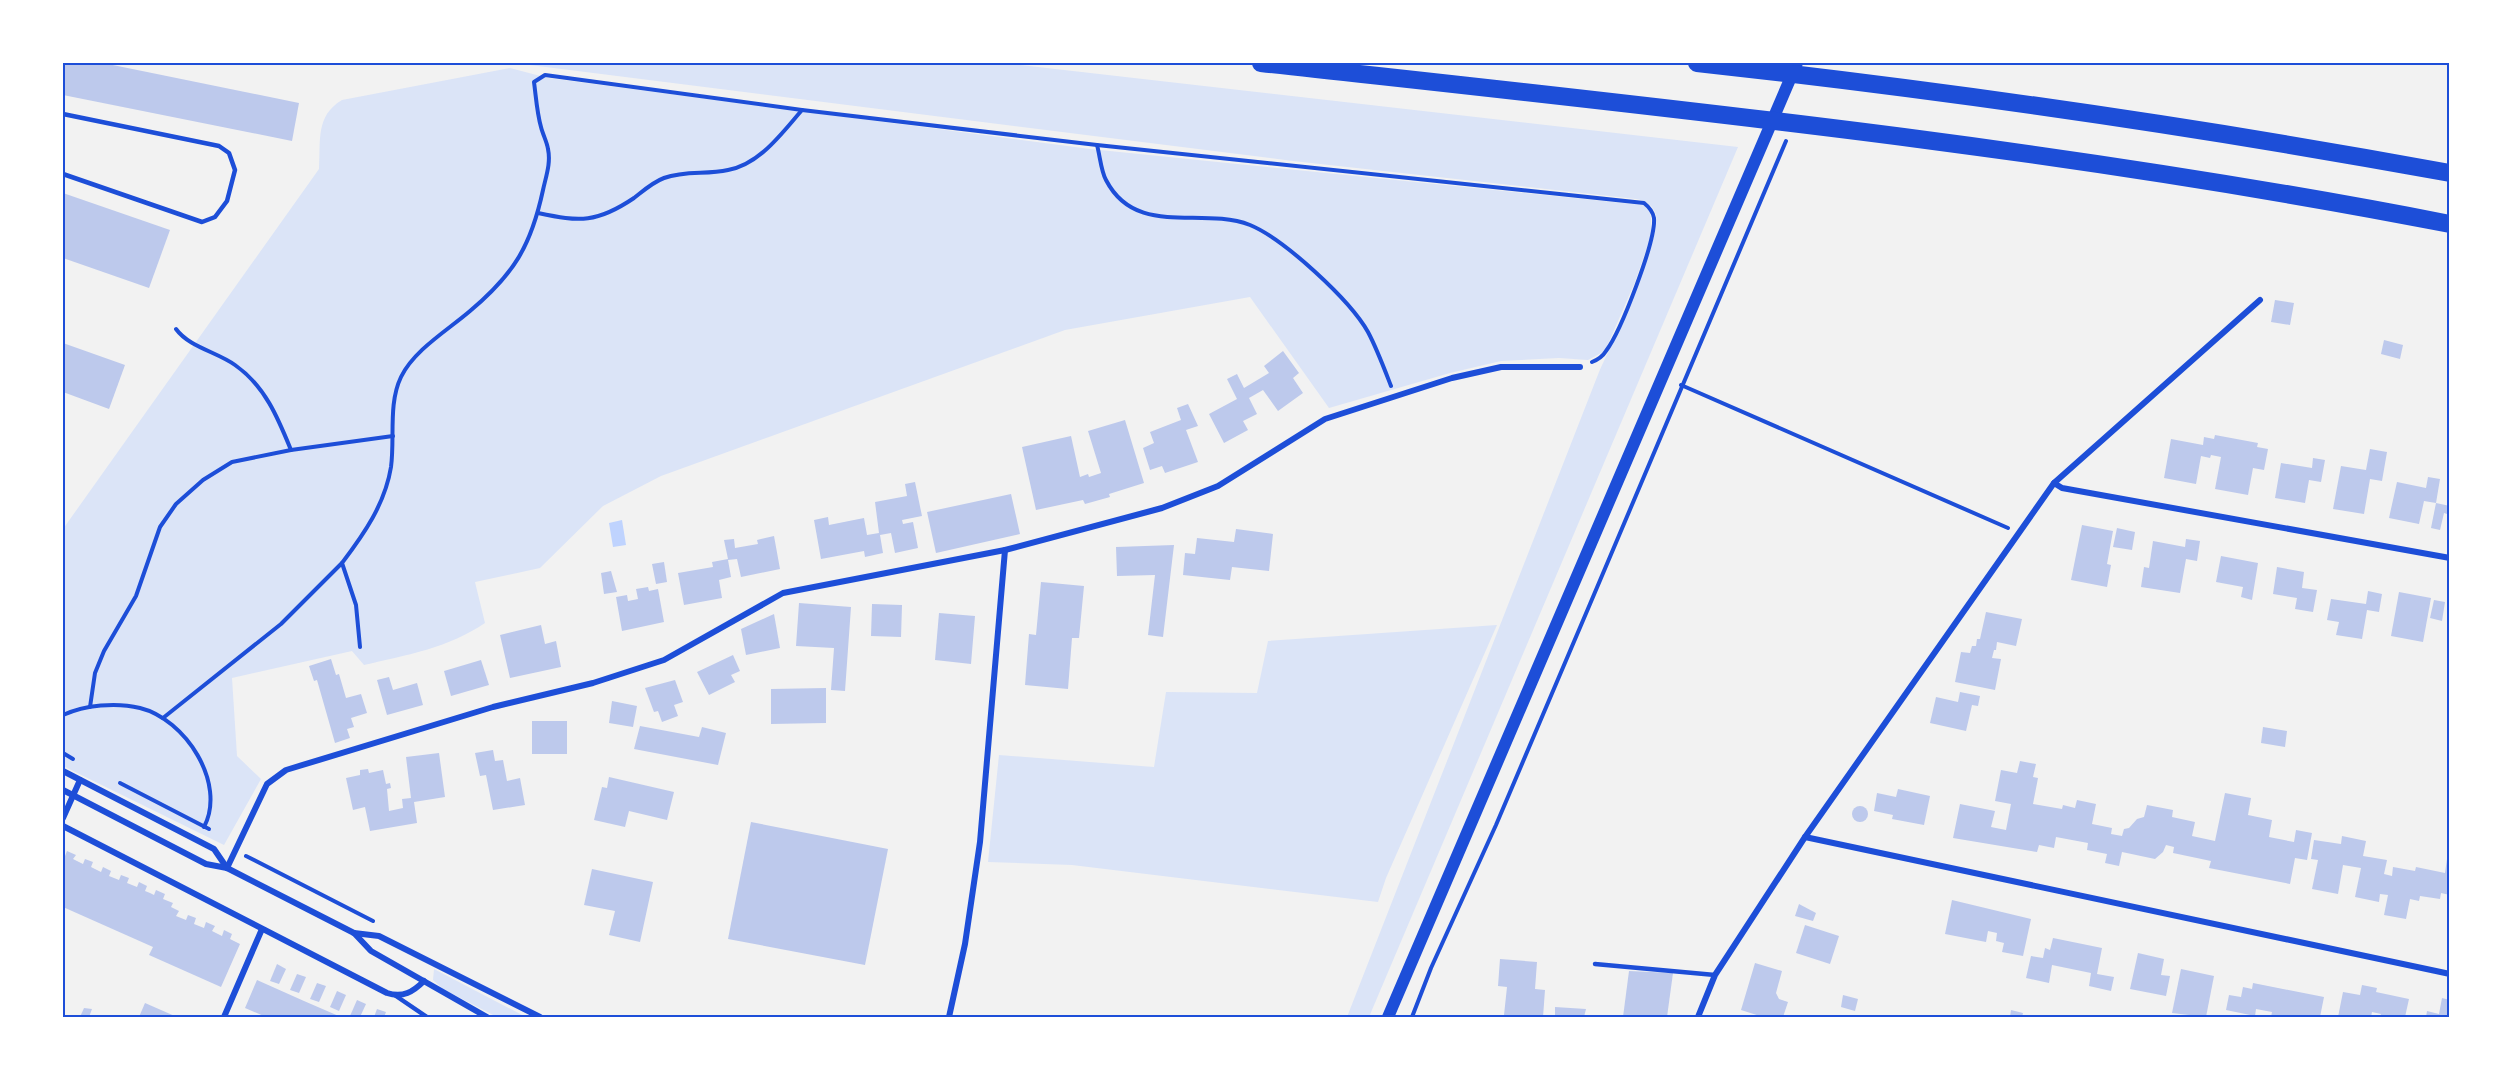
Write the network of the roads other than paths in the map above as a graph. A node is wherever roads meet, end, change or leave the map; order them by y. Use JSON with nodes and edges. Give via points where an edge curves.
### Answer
{"nodes":[{"id":1,"x":1261,"y":63,"type":"edge"},
{"id":2,"x":1697,"y":63,"type":"edge"},
{"id":3,"x":1797,"y":63,"type":"edge"},
{"id":4,"x":63,"y":114,"type":"edge"},
{"id":5,"x":2450,"y":173,"type":"edge"},
{"id":6,"x":63,"y":174,"type":"edge"},
{"id":7,"x":2450,"y":224,"type":"edge"},
{"id":8,"x":2260,"y":300,"type":"dead end"},
{"id":9,"x":1580,"y":367,"type":"road end"},
{"id":10,"x":2054,"y":483,"type":"junction"},
{"id":11,"x":1005,"y":550,"type":"junction"},
{"id":12,"x":2450,"y":558,"type":"edge"},
{"id":13,"x":63,"y":771,"type":"edge"},
{"id":14,"x":80,"y":780,"type":"junction"},
{"id":15,"x":63,"y":790,"type":"edge"},
{"id":16,"x":73,"y":795,"type":"junction"},
{"id":17,"x":63,"y":818,"type":"edge"},
{"id":18,"x":63,"y":826,"type":"edge"},
{"id":19,"x":1805,"y":837,"type":"junction"},
{"id":20,"x":227,"y":868,"type":"junction"},
{"id":21,"x":262,"y":929,"type":"junction"},
{"id":22,"x":354,"y":933,"type":"junction"},
{"id":23,"x":1595,"y":964,"type":"dead end"},
{"id":24,"x":2450,"y":974,"type":"edge"},
{"id":25,"x":1716,"y":975,"type":"junction"},
{"id":26,"x":424,"y":981,"type":"junction"},
{"id":27,"x":396,"y":996,"type":"junction"},
{"id":28,"x":224,"y":1017,"type":"edge"},
{"id":29,"x":427,"y":1017,"type":"edge"},
{"id":30,"x":487,"y":1017,"type":"edge"},
{"id":31,"x":540,"y":1017,"type":"edge"},
{"id":32,"x":949,"y":1017,"type":"edge"},
{"id":33,"x":1388,"y":1017,"type":"edge"},
{"id":34,"x":1698,"y":1017,"type":"edge"}],
"edges":[{"from":1,"to":7,"type":"highway","via":[[1849,129],[2190,178]]},
{"from":2,"to":5,"type":"highway","via":[[2199,130]]},
{"from":3,"to":33,"type":"main road"},
{"from":4,"to":6,"type":"lane","via":[[219,146],[229,153],[235,170],[227,201],[215,217],[202,222]]},
{"from":8,"to":10,"type":"street"},
{"from":9,"to":11,"type":"street","via":[[1501,367],[1394,396],[1324,419],[1218,486],[1171,504]]},
{"from":10,"to":12,"type":"street","via":[[2062,488]]},
{"from":10,"to":19,"type":"street"},
{"from":11,"to":20,"type":"street","via":[[783,593],[664,660],[286,770],[267,784]]},
{"from":11,"to":32,"type":"street","via":[[980,842],[965,944]]},
{"from":13,"to":14,"type":"street"},
{"from":14,"to":16,"type":"street"},
{"from":14,"to":20,"type":"street","via":[[214,849]]},
{"from":15,"to":16,"type":"street"},
{"from":16,"to":17,"type":"street"},
{"from":16,"to":20,"type":"street","via":[[206,864]]},
{"from":18,"to":21,"type":"street"},
{"from":19,"to":24,"type":"street"},
{"from":19,"to":25,"type":"street"},
{"from":20,"to":22,"type":"street"},
{"from":21,"to":27,"type":"street"},
{"from":21,"to":28,"type":"street"},
{"from":22,"to":26,"type":"street","via":[[371,951]]},
{"from":22,"to":31,"type":"street","via":[[388,940]]},
{"from":23,"to":25,"type":"lane"},
{"from":25,"to":34,"type":"street"},
{"from":26,"to":27,"type":"street"},
{"from":26,"to":30,"type":"street"},
{"from":27,"to":29,"type":"lane"}]}
